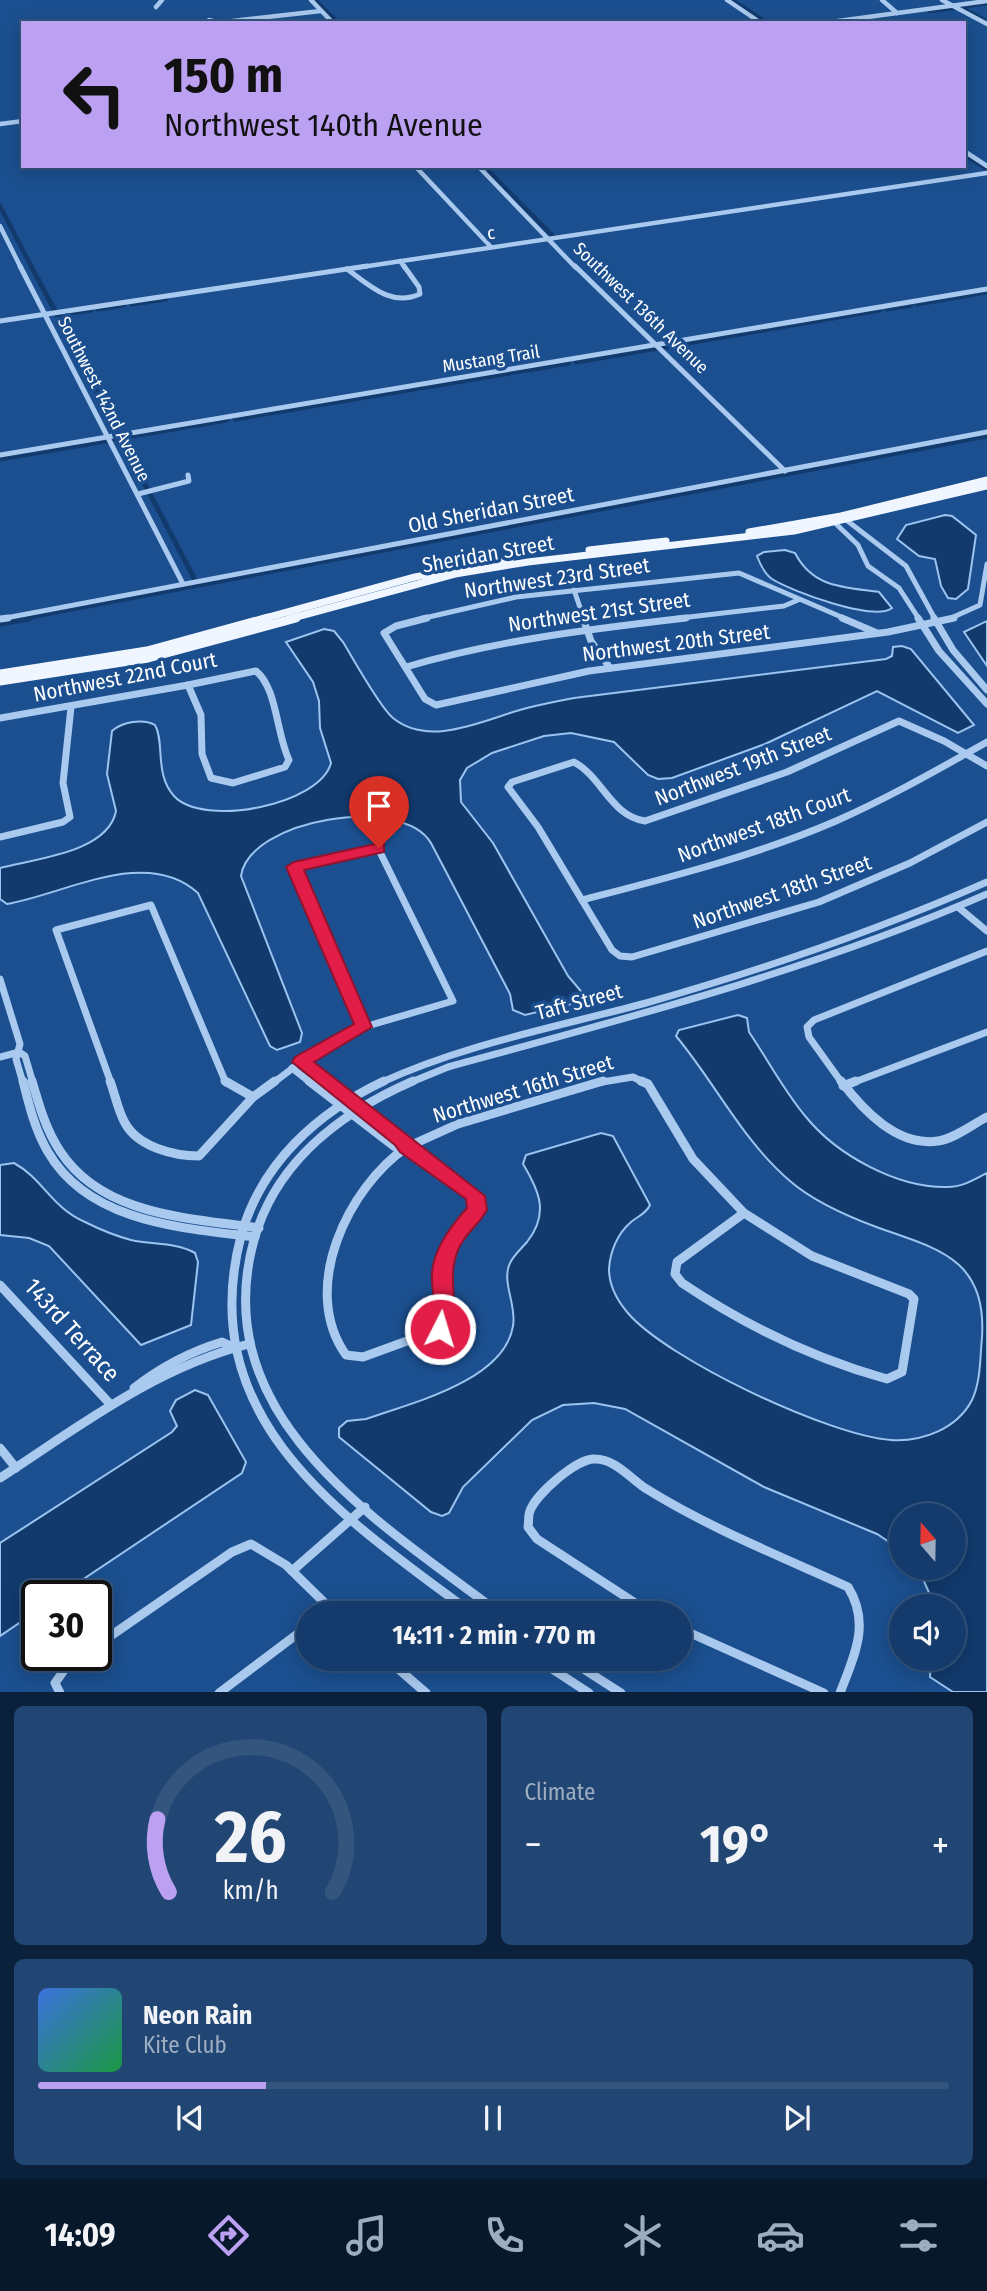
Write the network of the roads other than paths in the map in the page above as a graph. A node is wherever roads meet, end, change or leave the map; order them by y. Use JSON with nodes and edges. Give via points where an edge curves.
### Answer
{"nodes":[{"id":1,"x":162,"y":0,"type":"edge"},
{"id":2,"x":311,"y":0,"type":"edge"},
{"id":3,"x":727,"y":0,"type":"edge"},
{"id":4,"x":882,"y":0,"type":"edge"},
{"id":5,"x":942,"y":0,"type":"edge"},
{"id":6,"x":987,"y":1,"type":"edge"},
{"id":7,"x":953,"y":6,"type":"junction"},
{"id":8,"x":156,"y":7,"type":"dead end"},
{"id":9,"x":321,"y":11,"type":"junction"},
{"id":10,"x":897,"y":13,"type":"junction"},
{"id":11,"x":233,"y":21,"type":"edge"},
{"id":12,"x":331,"y":21,"type":"edge"},
{"id":13,"x":758,"y":21,"type":"edge"},
{"id":14,"x":838,"y":21,"type":"edge"},
{"id":15,"x":987,"y":24,"type":"edge"},
{"id":16,"x":21,"y":121,"type":"edge"},
{"id":17,"x":0,"y":124,"type":"edge"},
{"id":18,"x":966,"y":152,"type":"edge"},
{"id":19,"x":987,"y":166,"type":"edge"},
{"id":20,"x":417,"y":168,"type":"edge"},
{"id":21,"x":480,"y":168,"type":"edge"},
{"id":22,"x":987,"y":173,"type":"edge"},
{"id":23,"x":0,"y":226,"type":"edge"},
{"id":24,"x":551,"y":238,"type":"junction"},
{"id":25,"x":491,"y":247,"type":"junction"},
{"id":26,"x":401,"y":263,"type":"junction"},
{"id":27,"x":349,"y":270,"type":"junction"},
{"id":28,"x":987,"y":289,"type":"edge"},
{"id":29,"x":45,"y":314,"type":"junction"},
{"id":30,"x":0,"y":321,"type":"edge"},
{"id":31,"x":659,"y":345,"type":"junction"},
{"id":32,"x":987,"y":432,"type":"edge"},
{"id":33,"x":108,"y":437,"type":"junction"},
{"id":34,"x":0,"y":455,"type":"edge"},
{"id":35,"x":785,"y":471,"type":"junction"},
{"id":36,"x":188,"y":475,"type":"dead end"},
{"id":37,"x":987,"y":480,"type":"edge"},
{"id":38,"x":987,"y":486,"type":"edge"},
{"id":39,"x":138,"y":494,"type":"junction"},
{"id":40,"x":838,"y":520,"type":"junction"},
{"id":41,"x":858,"y":547,"type":"junction"},
{"id":42,"x":879,"y":547,"type":"junction"},
{"id":43,"x":987,"y":564,"type":"edge"},
{"id":44,"x":914,"y":581,"type":"junction"},
{"id":45,"x":183,"y":584,"type":"junction"},
{"id":46,"x":899,"y":588,"type":"junction"},
{"id":47,"x":573,"y":590,"type":"junction"},
{"id":48,"x":797,"y":600,"type":"junction"},
{"id":49,"x":0,"y":619,"type":"edge"},
{"id":50,"x":937,"y":621,"type":"junction"},
{"id":51,"x":923,"y":624,"type":"junction"},
{"id":52,"x":587,"y":629,"type":"junction"},
{"id":53,"x":877,"y":633,"type":"junction"},
{"id":54,"x":407,"y":667,"type":"junction"},
{"id":55,"x":610,"y":668,"type":"junction"},
{"id":56,"x":0,"y":674,"type":"edge"},
{"id":57,"x":0,"y":681,"type":"edge"},
{"id":58,"x":188,"y":685,"type":"junction"},
{"id":59,"x":987,"y":690,"type":"edge"},
{"id":60,"x":987,"y":704,"type":"edge"},
{"id":61,"x":71,"y":707,"type":"junction"},
{"id":62,"x":0,"y":718,"type":"edge"},
{"id":63,"x":987,"y":742,"type":"edge"},
{"id":64,"x":967,"y":753,"type":"junction"},
{"id":65,"x":987,"y":766,"type":"edge"},
{"id":66,"x":987,"y":822,"type":"edge"},
{"id":67,"x":0,"y":837,"type":"edge"},
{"id":68,"x":987,"y":882,"type":"edge"},
{"id":69,"x":987,"y":894,"type":"edge"},
{"id":70,"x":582,"y":900,"type":"junction"},
{"id":71,"x":950,"y":900,"type":"junction"},
{"id":72,"x":959,"y":908,"type":"junction"},
{"id":73,"x":987,"y":931,"type":"edge"},
{"id":74,"x":987,"y":951,"type":"edge"},
{"id":75,"x":0,"y":979,"type":"edge"},
{"id":76,"x":364,"y":1027,"type":"junction"},
{"id":77,"x":987,"y":1032,"type":"edge"},
{"id":78,"x":19,"y":1052,"type":"junction"},
{"id":79,"x":0,"y":1057,"type":"edge"},
{"id":80,"x":301,"y":1062,"type":"junction"},
{"id":81,"x":292,"y":1068,"type":"junction"},
{"id":82,"x":843,"y":1086,"type":"junction"},
{"id":83,"x":253,"y":1097,"type":"junction"},
{"id":84,"x":348,"y":1099,"type":"junction"},
{"id":85,"x":339,"y":1105,"type":"junction"},
{"id":86,"x":359,"y":1108,"type":"junction"},
{"id":87,"x":351,"y":1114,"type":"junction"},
{"id":88,"x":987,"y":1117,"type":"edge"},
{"id":89,"x":407,"y":1147,"type":"junction"},
{"id":90,"x":744,"y":1213,"type":"junction"},
{"id":91,"x":242,"y":1231,"type":"junction"},
{"id":92,"x":257,"y":1233,"type":"junction"},
{"id":93,"x":0,"y":1285,"type":"edge"},
{"id":94,"x":249,"y":1344,"type":"junction"},
{"id":95,"x":233,"y":1347,"type":"junction"},
{"id":96,"x":111,"y":1405,"type":"junction"},
{"id":97,"x":0,"y":1448,"type":"edge"},
{"id":98,"x":16,"y":1468,"type":"junction"},
{"id":99,"x":0,"y":1478,"type":"edge"},
{"id":100,"x":365,"y":1507,"type":"junction"},
{"id":101,"x":352,"y":1517,"type":"junction"},
{"id":102,"x":292,"y":1571,"type":"junction"},
{"id":103,"x":320,"y":1601,"type":"edge"},
{"id":104,"x":456,"y":1601,"type":"edge"},
{"id":105,"x":483,"y":1601,"type":"edge"},
{"id":106,"x":629,"y":1601,"type":"edge"},
{"id":107,"x":692,"y":1634,"type":"edge"},
{"id":108,"x":112,"y":1635,"type":"edge"},
{"id":109,"x":296,"y":1635,"type":"edge"},
{"id":110,"x":65,"y":1671,"type":"edge"},
{"id":111,"x":399,"y":1671,"type":"edge"},
{"id":112,"x":556,"y":1671,"type":"edge"},
{"id":113,"x":588,"y":1671,"type":"edge"},
{"id":114,"x":57,"y":1688,"type":"edge"},
{"id":115,"x":418,"y":1690,"type":"edge"},
{"id":116,"x":219,"y":1692,"type":"edge"},
{"id":117,"x":589,"y":1692,"type":"edge"},
{"id":118,"x":621,"y":1692,"type":"edge"},
{"id":119,"x":824,"y":1692,"type":"edge"},
{"id":120,"x":840,"y":1692,"type":"edge"}],
"edges":[{"from":1,"to":8,"type":"street"},
{"from":2,"to":9,"type":"street"},
{"from":3,"to":13,"type":"street"},
{"from":4,"to":10,"type":"street"},
{"from":5,"to":7,"type":"street"},
{"from":6,"to":7,"type":"street"},
{"from":7,"to":10,"type":"street"},
{"from":7,"to":15,"type":"street"},
{"from":9,"to":11,"type":"street"},
{"from":9,"to":12,"type":"street"},
{"from":10,"to":14,"type":"street"},
{"from":16,"to":17,"type":"street"},
{"from":18,"to":19,"type":"street"},
{"from":20,"to":25,"type":"street"},
{"from":21,"to":24,"type":"street","name":"Southwest 136th Avenue"},
{"from":22,"to":24,"type":"street","name":"c"},
{"from":23,"to":29,"type":"street","name":"Southwest 142nd Avenue"},
{"from":24,"to":25,"type":"street","name":"c"},
{"from":24,"to":31,"type":"street","name":"Southwest 136th Avenue","via":[[591,283]]},
{"from":25,"to":26,"type":"street","name":"c"},
{"from":26,"to":27,"type":"street","name":"c"},
{"from":26,"to":27,"type":"street","via":[[419,287],[420,294],[414,298],[391,299]]},
{"from":27,"to":29,"type":"street","name":"c"},
{"from":28,"to":31,"type":"street","name":"Mustang Trail"},
{"from":29,"to":30,"type":"street","name":"c"},
{"from":29,"to":33,"type":"street","name":"Southwest 142nd Avenue"},
{"from":31,"to":33,"type":"street","name":"Mustang Trail"},
{"from":31,"to":35,"type":"street","name":"Southwest 136th Avenue"},
{"from":32,"to":35,"type":"street","name":"Old Sheridan Street"},
{"from":33,"to":34,"type":"street","name":"Mustang Trail"},
{"from":33,"to":39,"type":"street","name":"Southwest 142nd Avenue"},
{"from":35,"to":45,"type":"street","name":"Old Sheridan Street"},
{"from":36,"to":39,"type":"street","via":[[189,481]]},
{"from":37,"to":40,"type":"main road","name":"Sheridan Street"},
{"from":38,"to":40,"type":"main road","name":"Sheridan Street"},
{"from":39,"to":45,"type":"street","name":"Southwest 142nd Avenue"},
{"from":40,"to":41,"type":"street"},
{"from":40,"to":42,"type":"street"},
{"from":40,"to":56,"type":"main road","name":"Sheridan Street","via":[[451,569],[146,651]]},
{"from":40,"to":57,"type":"main road","name":"Sheridan Street","via":[[743,539],[465,573],[148,658]]},
{"from":41,"to":42,"type":"street"},
{"from":41,"to":46,"type":"street","via":[[868,566]]},
{"from":42,"to":44,"type":"street","via":[[907,565]]},
{"from":43,"to":50,"type":"street","via":[[980,605],[968,614]]},
{"from":44,"to":46,"type":"street"},
{"from":44,"to":50,"type":"street"},
{"from":45,"to":49,"type":"street","name":"Old Sheridan Street"},
{"from":46,"to":51,"type":"street"},
{"from":47,"to":48,"type":"street","name":"Northwest 23rd Street","via":[[739,573]]},
{"from":47,"to":52,"type":"street"},
{"from":47,"to":54,"type":"street","name":"Northwest 23rd Street","via":[[516,597],[396,625],[384,633]]},
{"from":48,"to":52,"type":"street","name":"Northwest 21st Street","via":[[784,606]]},
{"from":48,"to":53,"type":"street"},
{"from":50,"to":51,"type":"street"},
{"from":50,"to":59,"type":"street","via":[[953,650]]},
{"from":51,"to":53,"type":"street","name":"Northwest 20th Street"},
{"from":51,"to":60,"type":"street","via":[[939,652]]},
{"from":52,"to":54,"type":"street","name":"Northwest 21st Street","via":[[508,640]]},
{"from":52,"to":55,"type":"street"},
{"from":53,"to":55,"type":"street","name":"Northwest 20th Street"},
{"from":54,"to":55,"type":"street","name":"Northwest 20th Street","via":[[425,699],[436,705],[551,676]]},
{"from":58,"to":58,"type":"street","name":"Northwest 22nd Court","via":[[201,715],[202,754],[211,778],[233,783],[285,767],[289,760],[277,732],[274,698],[264,676],[256,670]]},
{"from":58,"to":61,"type":"street","name":"Northwest 22nd Court"},
{"from":61,"to":62,"type":"street","name":"Northwest 22nd Court"},
{"from":61,"to":67,"type":"street","via":[[63,783],[70,817]]},
{"from":63,"to":64,"type":"street","name":"Northwest 18th Court"},
{"from":64,"to":65,"type":"street"},
{"from":64,"to":70,"type":"street","name":"Northwest 18th Court","via":[[870,806],[812,831],[691,872]]},
{"from":64,"to":70,"type":"street","name":"Northwest 19th Street","via":[[899,721],[787,772],[637,822],[625,816],[583,765],[574,762],[512,782],[508,787]]},
{"from":66,"to":70,"type":"street","name":"Northwest 18th Street","via":[[910,863],[820,901],[632,957],[612,950]]},
{"from":68,"to":71,"type":"street","name":"Taft Street"},
{"from":69,"to":72,"type":"street","name":"Taft Street"},
{"from":71,"to":72,"type":"street"},
{"from":71,"to":84,"type":"street","name":"Taft Street","via":[[801,958],[437,1059]]},
{"from":72,"to":73,"type":"street"},
{"from":72,"to":86,"type":"street","name":"Taft Street","via":[[813,966],[448,1067],[394,1088]]},
{"from":74,"to":82,"type":"street","via":[[814,1020],[807,1027],[809,1037]]},
{"from":75,"to":78,"type":"street"},
{"from":76,"to":76,"type":"street","via":[[294,867],[379,848],[453,1001]]},
{"from":76,"to":80,"type":"street"},
{"from":77,"to":82,"type":"street"},
{"from":78,"to":79,"type":"street"},
{"from":78,"to":91,"type":"street","via":[[16,1059],[44,1144],[57,1166],[81,1189],[106,1205],[141,1217]]},
{"from":80,"to":81,"type":"street"},
{"from":80,"to":84,"type":"street"},
{"from":81,"to":83,"type":"street"},
{"from":81,"to":85,"type":"street"},
{"from":82,"to":88,"type":"street","via":[[874,1118],[932,1143]]},
{"from":83,"to":83,"type":"street","via":[[227,1084],[219,1072],[151,905],[56,930],[126,1125],[146,1144],[180,1157],[198,1156]]},
{"from":84,"to":85,"type":"street","name":"Taft Street"},
{"from":84,"to":86,"type":"street"},
{"from":85,"to":87,"type":"street"},
{"from":85,"to":91,"type":"street","name":"Taft Street","via":[[286,1153],[253,1204]]},
{"from":86,"to":87,"type":"street","name":"Taft Street"},
{"from":86,"to":89,"type":"street"},
{"from":87,"to":89,"type":"street","via":[[395,1147]]},
{"from":87,"to":92,"type":"street","name":"Taft Street","via":[[298,1160]]},
{"from":89,"to":89,"type":"street","name":"Northwest 16th Street","via":[[475,1196],[478,1203],[448,1249],[441,1277],[446,1318],[440,1329],[363,1357],[346,1355],[337,1344],[329,1308],[331,1257],[344,1220],[368,1182]]},
{"from":89,"to":90,"type":"street","name":"Northwest 16th Street","via":[[469,1121],[626,1077],[639,1079],[648,1084],[693,1159]]},
{"from":90,"to":90,"type":"street","via":[[677,1262],[676,1274],[682,1283],[754,1330],[833,1365],[887,1379],[902,1372],[914,1299],[812,1256]]},
{"from":91,"to":92,"type":"street"},
{"from":91,"to":95,"type":"street","name":"Taft Street","via":[[229,1302]]},
{"from":92,"to":94,"type":"street","name":"Taft Street","via":[[245,1267],[242,1296]]},
{"from":93,"to":96,"type":"street","name":"143rd Terrace"},
{"from":94,"to":95,"type":"street"},
{"from":94,"to":100,"type":"street","name":"Taft Street","via":[[262,1389],[281,1419],[304,1449]]},
{"from":95,"to":96,"type":"street","via":[[184,1366]]},
{"from":95,"to":101,"type":"street","name":"Taft Street","via":[[249,1397],[268,1429],[291,1459]]},
{"from":96,"to":98,"type":"street"},
{"from":97,"to":98,"type":"street"},
{"from":98,"to":99,"type":"street"},
{"from":100,"to":101,"type":"street"},
{"from":100,"to":105,"type":"street","name":"Taft Street"},
{"from":101,"to":102,"type":"street"},
{"from":101,"to":104,"type":"street","name":"Taft Street"},
{"from":102,"to":103,"type":"street"},
{"from":102,"to":108,"type":"street","via":[[264,1548],[251,1544],[232,1552]]},
{"from":106,"to":120,"type":"street","via":[[537,1539],[528,1527],[530,1510],[575,1464],[592,1458],[606,1460],[709,1524],[848,1587],[863,1615]]},
{"from":107,"to":119,"type":"street"},
{"from":109,"to":116,"type":"street"},
{"from":110,"to":114,"type":"street"},
{"from":111,"to":115,"type":"street"},
{"from":112,"to":117,"type":"street"},
{"from":113,"to":118,"type":"street"}]}
